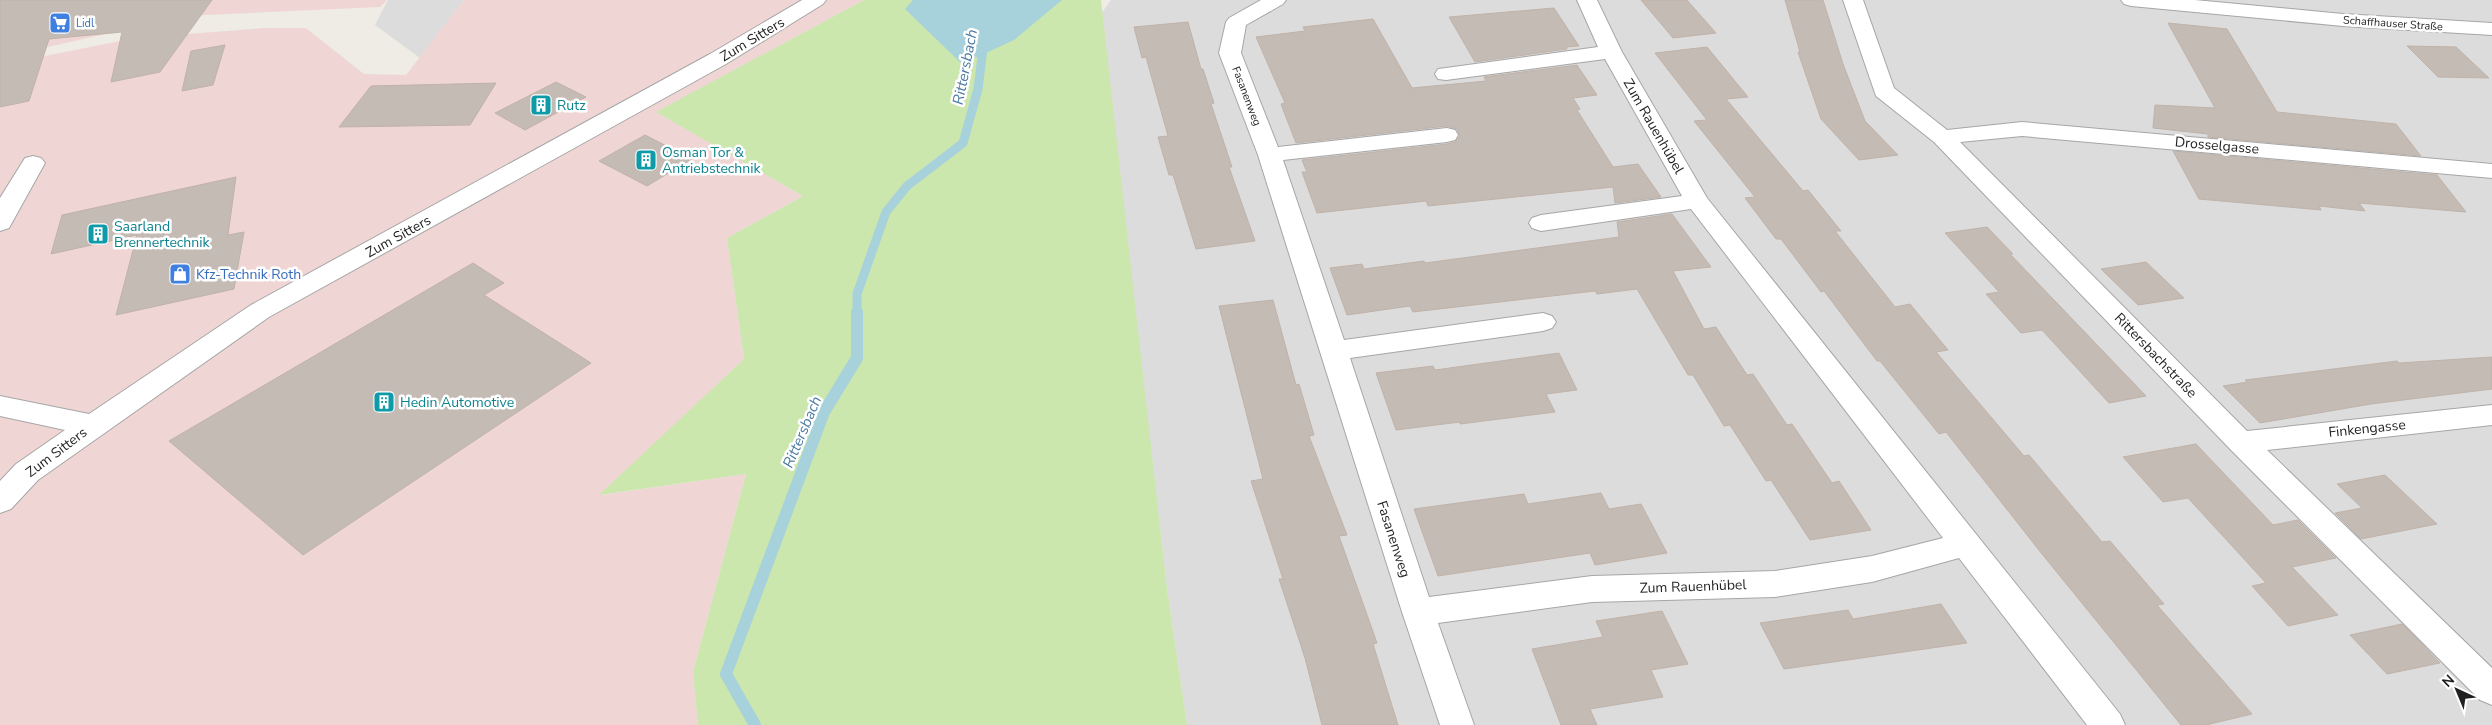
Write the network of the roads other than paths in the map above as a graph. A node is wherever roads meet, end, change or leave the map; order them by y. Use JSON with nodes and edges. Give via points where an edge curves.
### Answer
{"nodes":[{"id":1,"x":816,"y":0,"type":"edge"},
{"id":2,"x":1276,"y":0,"type":"edge"},
{"id":3,"x":1587,"y":0,"type":"edge"},
{"id":4,"x":1853,"y":0,"type":"edge"},
{"id":5,"x":2131,"y":0,"type":"edge"},
{"id":6,"x":2256,"y":0,"type":"edge"},
{"id":7,"x":2325,"y":0,"type":"edge"},
{"id":8,"x":2295,"y":16,"type":"junction"},
{"id":9,"x":2343,"y":20,"type":"junction"},
{"id":10,"x":2489,"y":32,"type":"edge"},
{"id":11,"x":1611,"y":52,"type":"junction"},
{"id":12,"x":1446,"y":74,"type":"dead end"},
{"id":13,"x":1447,"y":135,"type":"dead end"},
{"id":14,"x":1942,"y":137,"type":"junction"},
{"id":15,"x":1270,"y":155,"type":"junction"},
{"id":16,"x":33,"y":163,"type":"dead end"},
{"id":17,"x":2492,"y":171,"type":"edge"},
{"id":18,"x":1697,"y":200,"type":"junction"},
{"id":19,"x":0,"y":223,"type":"edge"},
{"id":20,"x":1541,"y":223,"type":"dead end"},
{"id":21,"x":1543,"y":322,"type":"dead end"},
{"id":22,"x":1334,"y":351,"type":"junction"},
{"id":23,"x":0,"y":406,"type":"edge"},
{"id":24,"x":2492,"y":415,"type":"edge"},
{"id":25,"x":93,"y":425,"type":"junction"},
{"id":26,"x":2241,"y":442,"type":"junction"},
{"id":27,"x":0,"y":501,"type":"edge"},
{"id":28,"x":1966,"y":544,"type":"junction"},
{"id":29,"x":1418,"y":612,"type":"junction"},
{"id":30,"x":2492,"y":690,"type":"edge"},
{"id":31,"x":1457,"y":725,"type":"edge"},
{"id":32,"x":2108,"y":725,"type":"edge"}],
"edges":[{"from":1,"to":25,"type":"street","name":"Zum Sitters","via":[[718,59],[260,311]]},
{"from":2,"to":15,"type":"street","name":"Fasanenweg","via":[[1236,22],[1230,53]]},
{"from":3,"to":11,"type":"street","name":"Zum Rauenhübel"},
{"from":4,"to":14,"type":"street","name":"Rittersbachstraße","via":[[1884,91]]},
{"from":5,"to":8,"type":"street","name":"Schaffhauser Straße"},
{"from":6,"to":8,"type":"street","name":"Schaffhauser Straße"},
{"from":7,"to":9,"type":"street"},
{"from":8,"to":9,"type":"street","name":"Schaffhauser Straße"},
{"from":9,"to":10,"type":"street","name":"Schaffhauser Straße"},
{"from":11,"to":12,"type":"street"},
{"from":11,"to":18,"type":"street","name":"Zum Rauenhübel"},
{"from":13,"to":15,"type":"street"},
{"from":14,"to":17,"type":"street","name":"Drosselgasse","via":[[2022,129]]},
{"from":14,"to":26,"type":"street","name":"Rittersbachstraße"},
{"from":15,"to":22,"type":"street","name":"Fasanenweg"},
{"from":16,"to":19,"type":"street"},
{"from":18,"to":20,"type":"street"},
{"from":18,"to":28,"type":"street","name":"Zum Rauenhübel"},
{"from":21,"to":22,"type":"street"},
{"from":22,"to":29,"type":"street","name":"Fasanenweg"},
{"from":23,"to":25,"type":"street"},
{"from":24,"to":26,"type":"street","name":"Finkengasse"},
{"from":25,"to":27,"type":"street","name":"Zum Sitters","via":[[27,472]]},
{"from":26,"to":30,"type":"street","name":"Rittersbachstraße"},
{"from":28,"to":29,"type":"street","name":"Zum Rauenhübel","via":[[1872,569],[1775,584],[1592,589]]},
{"from":28,"to":32,"type":"street","name":"Zum Rauenhübel"},
{"from":29,"to":31,"type":"street","name":"Fasanenweg"}]}
